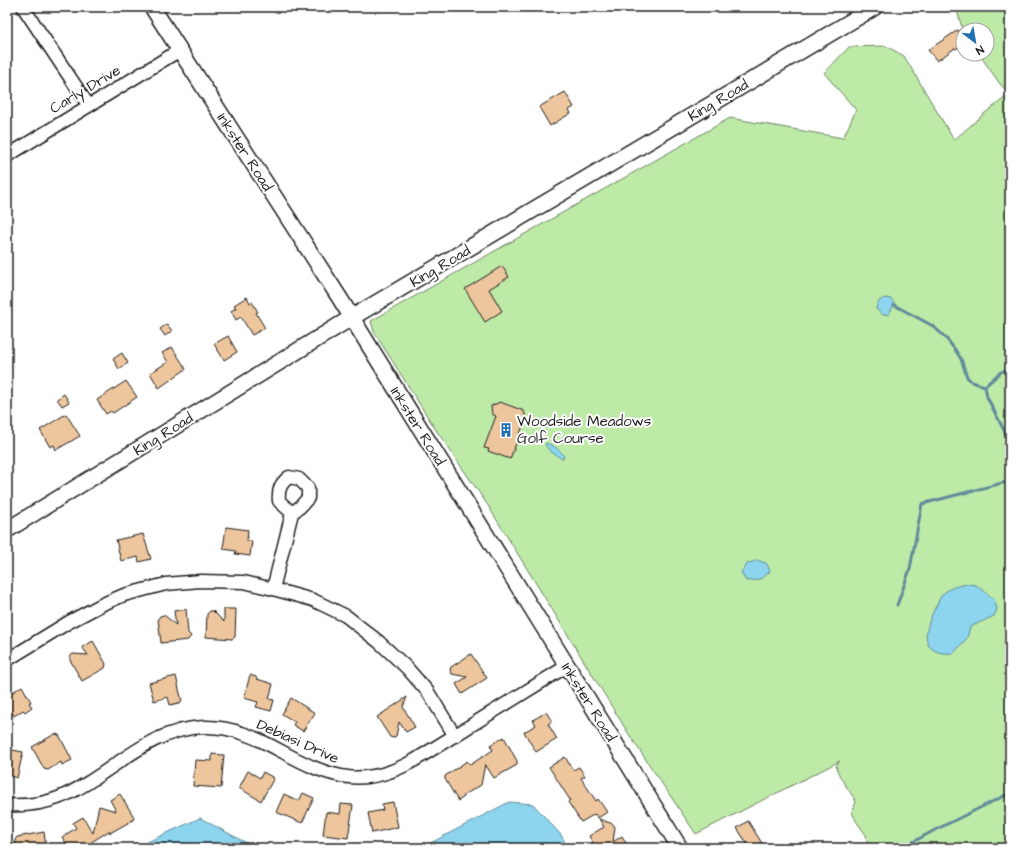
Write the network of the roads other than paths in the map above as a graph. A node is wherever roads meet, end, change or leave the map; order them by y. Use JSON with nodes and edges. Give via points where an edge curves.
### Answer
{"nodes":[{"id":1,"x":23,"y":7,"type":"edge"},
{"id":2,"x":152,"y":7,"type":"edge"},
{"id":3,"x":876,"y":7,"type":"edge"},
{"id":4,"x":180,"y":50,"type":"junction"},
{"id":5,"x":88,"y":106,"type":"junction"},
{"id":6,"x":7,"y":156,"type":"edge"},
{"id":7,"x":351,"y":318,"type":"junction"},
{"id":8,"x":292,"y":513,"type":"dead end"},
{"id":9,"x":7,"y":530,"type":"edge"},
{"id":10,"x":274,"y":588,"type":"junction"},
{"id":11,"x":7,"y":660,"type":"edge"},
{"id":12,"x":567,"y":666,"type":"junction"},
{"id":13,"x":455,"y":736,"type":"junction"},
{"id":14,"x":7,"y":805,"type":"edge"},
{"id":15,"x":680,"y":848,"type":"edge"}],
"edges":[{"from":1,"to":5,"type":"street"},
{"from":2,"to":4,"type":"street","name":"Inkster Road"},
{"from":3,"to":7,"type":"street","name":"King Road"},
{"from":4,"to":5,"type":"street","name":"Carly Drive"},
{"from":4,"to":7,"type":"street","name":"Inkster Road"},
{"from":5,"to":6,"type":"street","name":"Carly Drive"},
{"from":7,"to":9,"type":"street","name":"King Road"},
{"from":7,"to":12,"type":"street","name":"Inkster Road"},
{"from":8,"to":10,"type":"street"},
{"from":10,"to":11,"type":"street","via":[[244,582],[214,581],[166,584],[146,589],[86,612]]},
{"from":10,"to":13,"type":"street","via":[[313,600],[346,616],[379,642],[428,692]]},
{"from":12,"to":13,"type":"street","name":"Debiasi Drive"},
{"from":12,"to":15,"type":"street","name":"Inkster Road"},
{"from":13,"to":14,"type":"street","name":"Debiasi Drive","via":[[393,771],[352,778],[312,768],[262,741],[235,730],[204,727],[178,731],[145,744],[64,795],[29,805]]}]}
